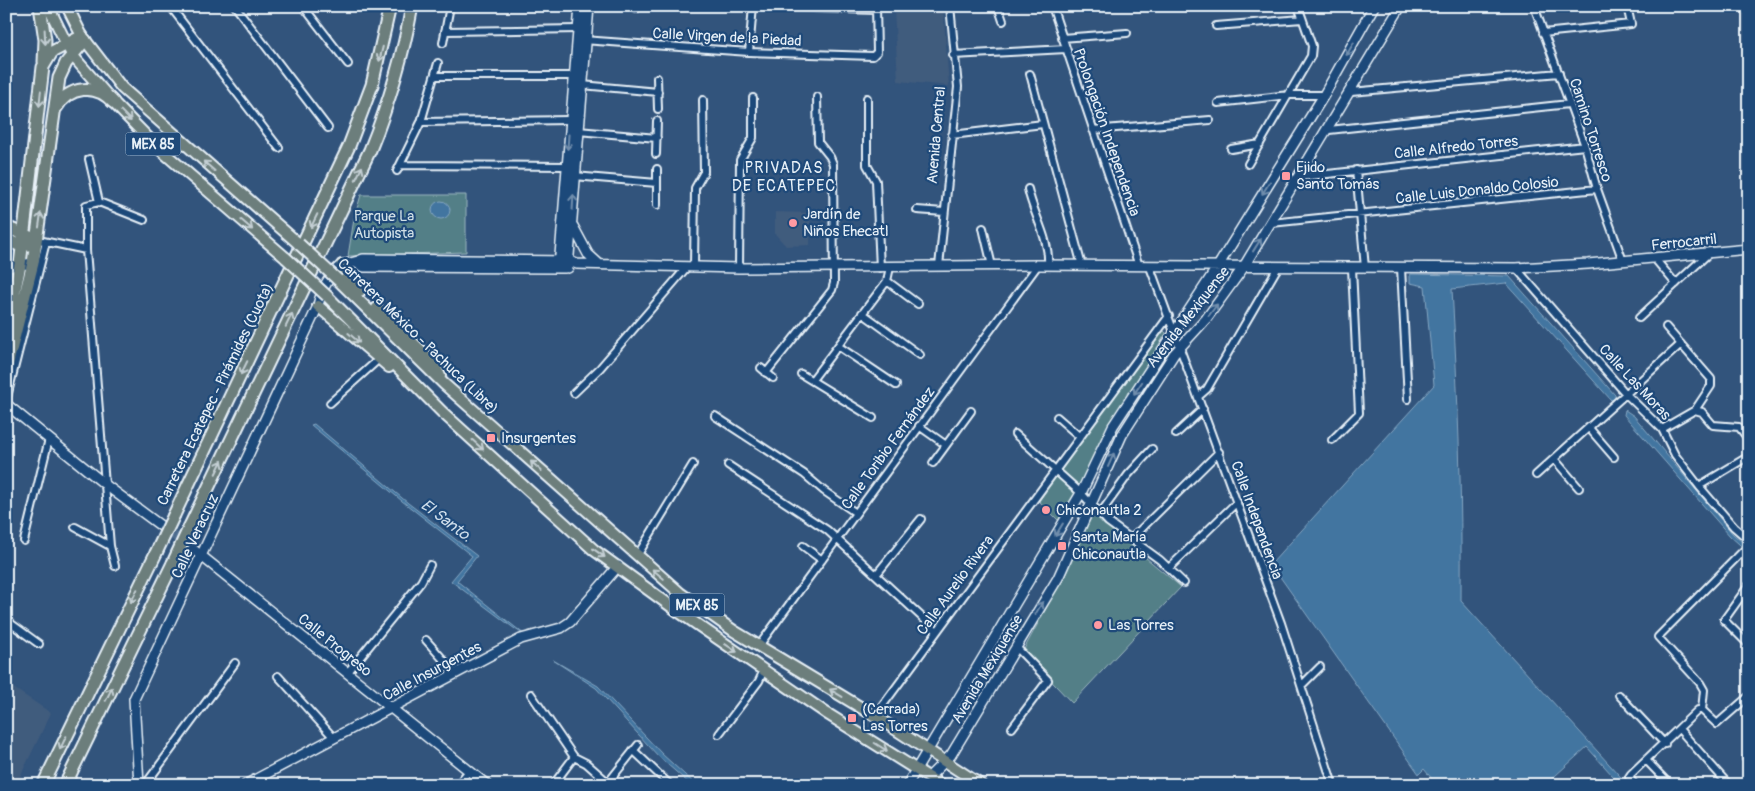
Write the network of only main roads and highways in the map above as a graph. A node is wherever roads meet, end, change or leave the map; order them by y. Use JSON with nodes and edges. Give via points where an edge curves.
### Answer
{"nodes":[{"id":1,"x":40,"y":6,"type":"edge"},
{"id":2,"x":48,"y":6,"type":"edge"},
{"id":3,"x":67,"y":6,"type":"edge"},
{"id":4,"x":390,"y":6,"type":"edge"},
{"id":5,"x":412,"y":6,"type":"edge"},
{"id":6,"x":580,"y":6,"type":"edge"},
{"id":7,"x":589,"y":6,"type":"edge"},
{"id":8,"x":1374,"y":6,"type":"edge"},
{"id":9,"x":1402,"y":6,"type":"edge"},
{"id":10,"x":84,"y":38,"type":"junction"},
{"id":11,"x":582,"y":40,"type":"junction"},
{"id":12,"x":69,"y":50,"type":"junction"},
{"id":13,"x":43,"y":67,"type":"junction"},
{"id":14,"x":113,"y":102,"type":"junction"},
{"id":15,"x":54,"y":112,"type":"junction"},
{"id":16,"x":572,"y":223,"type":"junction"},
{"id":17,"x":6,"y":226,"type":"edge"},
{"id":18,"x":6,"y":240,"type":"edge"},
{"id":19,"x":23,"y":240,"type":"junction"},
{"id":20,"x":43,"y":242,"type":"junction"},
{"id":21,"x":1749,"y":249,"type":"edge"},
{"id":22,"x":33,"y":263,"type":"junction"},
{"id":23,"x":599,"y":264,"type":"junction"},
{"id":24,"x":20,"y":265,"type":"junction"},
{"id":25,"x":342,"y":265,"type":"junction"},
{"id":26,"x":567,"y":265,"type":"junction"},
{"id":27,"x":1218,"y":266,"type":"junction"},
{"id":28,"x":6,"y":267,"type":"edge"},
{"id":29,"x":1243,"y":268,"type":"junction"},
{"id":30,"x":318,"y":306,"type":"junction"},
{"id":31,"x":6,"y":331,"type":"edge"},
{"id":32,"x":6,"y":370,"type":"edge"},
{"id":33,"x":444,"y":384,"type":"junction"},
{"id":34,"x":6,"y":402,"type":"edge"},
{"id":35,"x":442,"y":412,"type":"junction"},
{"id":36,"x":161,"y":526,"type":"tunnel mouth"},
{"id":37,"x":189,"y":546,"type":"tunnel mouth"},
{"id":38,"x":201,"y":555,"type":"junction"},
{"id":39,"x":618,"y":566,"type":"junction"},
{"id":40,"x":391,"y":708,"type":"junction"},
{"id":41,"x":927,"y":751,"type":"junction"},
{"id":42,"x":945,"y":762,"type":"junction"},
{"id":43,"x":916,"y":769,"type":"junction"},
{"id":44,"x":929,"y":777,"type":"junction"},
{"id":45,"x":42,"y":785,"type":"edge"},
{"id":46,"x":65,"y":785,"type":"edge"},
{"id":47,"x":139,"y":785,"type":"edge"},
{"id":48,"x":245,"y":785,"type":"edge"},
{"id":49,"x":487,"y":785,"type":"edge"},
{"id":50,"x":907,"y":785,"type":"edge"},
{"id":51,"x":942,"y":785,"type":"edge"},
{"id":52,"x":981,"y":785,"type":"edge"}],
"edges":[{"from":1,"to":13,"type":"highway","one_way":true,"via":[[45,40]]},
{"from":2,"to":12,"type":"main road","number":"MEX 85"},
{"from":3,"to":10,"type":"main road","name":"Carretera México - Pachuca (Libre)","number":"MEX 85"},
{"from":4,"to":45,"type":"highway","name":"Carretera Ecatepec - Pirámides (Cuota)","one_way":true,"bridge":true,"via":[[372,85],[349,146]]},
{"from":46,"to":5,"type":"highway","one_way":true,"bridge":true,"via":[[370,150],[403,56]]},
{"from":6,"to":11,"type":"main road","via":[[578,29]]},
{"from":7,"to":11,"type":"main road"},
{"from":8,"to":27,"type":"main road","name":"Avenida Mexiquense","one_way":true,"via":[[1324,95]]},
{"from":29,"to":9,"type":"main road","name":"Avenida Mexiquense","one_way":true},
{"from":10,"to":12,"type":"highway"},
{"from":33,"to":10,"type":"main road","name":"Carretera México - Pachuca (Libre)","number":"MEX 85","one_way":true,"bridge":true,"via":[[299,244],[122,88]]},
{"from":16,"to":11,"type":"main road","one_way":true},
{"from":11,"to":26,"type":"main road","one_way":true,"via":[[569,120]]},
{"from":12,"to":13,"type":"highway","via":[[52,52]]},
{"from":12,"to":14,"type":"main road","number":"MEX 85"},
{"from":12,"to":15,"type":"highway","via":[[61,72]]},
{"from":13,"to":19,"type":"highway","one_way":true},
{"from":14,"to":15,"type":"highway","via":[[99,92],[82,89],[67,95]]},
{"from":14,"to":35,"type":"main road","number":"MEX 85","one_way":true,"bridge":true,"via":[[155,145],[327,296]]},
{"from":20,"to":15,"type":"highway","one_way":true},
{"from":16,"to":23,"type":"main road","via":[[588,254]]},
{"from":16,"to":26,"type":"main road"},
{"from":17,"to":19,"type":"highway"},
{"from":18,"to":19,"type":"highway"},
{"from":19,"to":20,"type":"highway"},
{"from":19,"to":24,"type":"highway"},
{"from":20,"to":22,"type":"highway"},
{"from":21,"to":29,"type":"main road","name":"Ferrocarril","via":[[1623,262],[1516,268]]},
{"from":22,"to":24,"type":"main road"},
{"from":22,"to":32,"type":"highway"},
{"from":23,"to":26,"type":"main road","name":"Ferrocarril"},
{"from":23,"to":27,"type":"main road","name":"Ferrocarril","via":[[739,268]]},
{"from":24,"to":28,"type":"main road"},
{"from":24,"to":31,"type":"highway"},
{"from":25,"to":26,"type":"main road","name":"Ferrocarril","via":[[363,259]]},
{"from":25,"to":30,"type":"main road","name":"Calle Veracruz","via":[[324,290]]},
{"from":25,"to":33,"type":"main road","via":[[352,283],[434,363]]},
{"from":27,"to":29,"type":"main road","name":"Ferrocarril"},
{"from":27,"to":41,"type":"main road","name":"Avenida Mexiquense","one_way":true,"via":[[1113,426],[1081,493]]},
{"from":42,"to":29,"type":"main road","name":"Avenida Mexiquense","one_way":true,"via":[[1058,578],[1122,435],[1180,346],[1206,319]]},
{"from":30,"to":35,"type":"main road","one_way":true,"via":[[426,402]]},
{"from":30,"to":38,"type":"main road","name":"Calle Veracruz"},
{"from":41,"to":33,"type":"main road","name":"Carretera México - Pachuca (Libre)","number":"MEX 85","one_way":true,"via":[[875,716],[758,647],[680,593]]},
{"from":34,"to":36,"type":"main road","via":[[48,439]]},
{"from":35,"to":39,"type":"main road","number":"MEX 85","one_way":true,"via":[[594,550]]},
{"from":37,"to":38,"type":"main road","name":"Calle Progreso"},
{"from":38,"to":40,"type":"main road","name":"Calle Progreso"},
{"from":38,"to":47,"type":"main road","name":"Calle Veracruz","via":[[134,699]]},
{"from":39,"to":40,"type":"main road","name":"Calle Insurgentes","via":[[570,622],[561,628],[521,639]]},
{"from":39,"to":43,"type":"main road","number":"MEX 85","one_way":true,"via":[[826,714]]},
{"from":40,"to":48,"type":"main road","name":"Calle Insurgentes"},
{"from":40,"to":49,"type":"main road","name":"Calle Progreso"},
{"from":41,"to":42,"type":"main road","name":"Carretera México - Pachuca (Libre)","number":"MEX 85"},
{"from":41,"to":43,"type":"main road","name":"Avenida Mexiquense"},
{"from":42,"to":44,"type":"main road","name":"Avenida Mexiquense"},
{"from":42,"to":52,"type":"main road","name":"Carretera México - Pachuca (Libre)","number":"MEX 85"},
{"from":43,"to":44,"type":"main road","number":"MEX 85"},
{"from":43,"to":50,"type":"main road","name":"Avenida Mexiquense"},
{"from":44,"to":51,"type":"main road","number":"MEX 85"}]}
